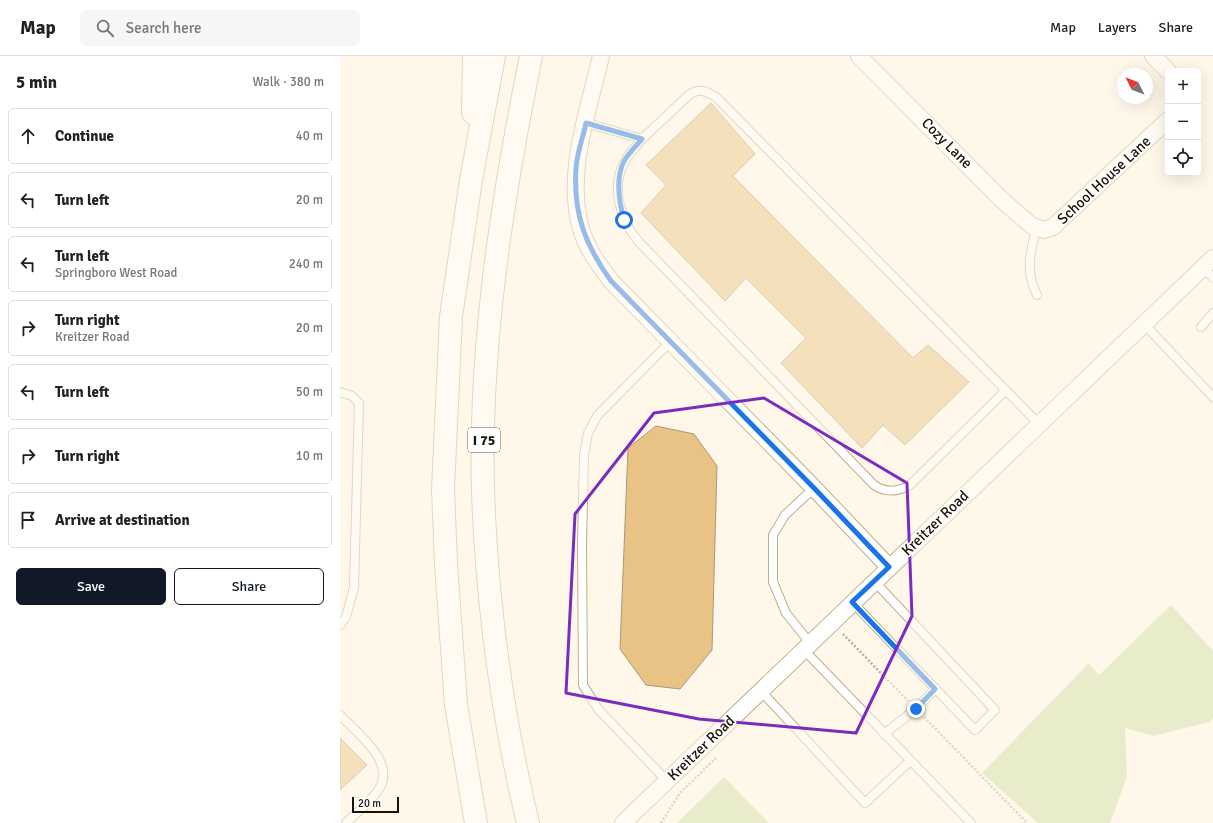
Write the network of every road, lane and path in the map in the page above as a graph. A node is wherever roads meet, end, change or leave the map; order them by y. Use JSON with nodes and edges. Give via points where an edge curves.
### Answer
{"nodes":[{"id":1,"x":474,"y":56,"type":"edge"},
{"id":2,"x":494,"y":56,"type":"edge"},
{"id":3,"x":532,"y":56,"type":"edge"},
{"id":4,"x":601,"y":56,"type":"edge"},
{"id":5,"x":859,"y":56,"type":"edge"},
{"id":6,"x":1154,"y":56,"type":"edge"},
{"id":7,"x":1165,"y":68,"type":"edge"},
{"id":8,"x":586,"y":123,"type":"junction"},
{"id":9,"x":1165,"y":123,"type":"edge"},
{"id":10,"x":642,"y":139,"type":"junction"},
{"id":11,"x":471,"y":180,"type":"junction"},
{"id":12,"x":1036,"y":229,"type":"junction"},
{"id":13,"x":1210,"y":268,"type":"edge"},
{"id":14,"x":1037,"y":295,"type":"dead end"},
{"id":15,"x":1213,"y":313,"type":"edge"},
{"id":16,"x":1144,"y":324,"type":"junction"},
{"id":17,"x":1201,"y":327,"type":"dead end"},
{"id":18,"x":671,"y":341,"type":"junction"},
{"id":19,"x":1006,"y":390,"type":"junction"},
{"id":20,"x":340,"y":392,"type":"edge"},
{"id":21,"x":1213,"y":397,"type":"edge"},
{"id":22,"x":1039,"y":424,"type":"junction"},
{"id":23,"x":814,"y":488,"type":"junction"},
{"id":24,"x":889,"y":567,"type":"junction"},
{"id":25,"x":874,"y":582,"type":"junction"},
{"id":26,"x":852,"y":602,"type":"junction"},
{"id":27,"x":831,"y":622,"type":"junction"},
{"id":28,"x":340,"y":624,"type":"edge"},
{"id":29,"x":806,"y":646,"type":"junction"},
{"id":30,"x":935,"y":689,"type":"junction"},
{"id":31,"x":760,"y":690,"type":"junction"},
{"id":32,"x":916,"y":709,"type":"junction"},
{"id":33,"x":340,"y":715,"type":"edge"},
{"id":34,"x":884,"y":734,"type":"junction"},
{"id":35,"x":910,"y":761,"type":"junction"},
{"id":36,"x":667,"y":781,"type":"junction"},
{"id":37,"x":346,"y":823,"type":"edge"},
{"id":38,"x":476,"y":823,"type":"edge"},
{"id":39,"x":528,"y":823,"type":"edge"},
{"id":40,"x":623,"y":823,"type":"edge"},
{"id":41,"x":970,"y":823,"type":"edge"},
{"id":42,"x":1027,"y":823,"type":"edge"}],
"edges":[{"from":1,"to":11,"type":"highway"},
{"from":2,"to":11,"type":"highway","number":"I 75"},
{"from":3,"to":39,"type":"highway","number":"I 75","via":[[509,179],[493,288],[486,374],[483,484],[496,653],[508,733]]},
{"from":4,"to":8,"type":"street"},
{"from":5,"to":12,"type":"street","name":"Cozy Lane","via":[[1002,200]]},
{"from":6,"to":7,"type":"street"},
{"from":8,"to":10,"type":"lane"},
{"from":8,"to":18,"type":"street","via":[[576,167],[576,200],[585,238],[611,281]]},
{"from":9,"to":12,"type":"street","name":"School House Lane","via":[[1053,227]]},
{"from":10,"to":19,"type":"lane","via":[[695,91],[702,90],[716,97]]},
{"from":10,"to":19,"type":"lane","via":[[625,160],[619,179],[620,202],[628,228],[702,308],[881,490],[896,491],[910,485]]},
{"from":11,"to":38,"type":"highway","number":"I 75","via":[[451,317],[443,489],[456,705]]},
{"from":12,"to":14,"type":"lane","via":[[1028,265],[1031,284]]},
{"from":13,"to":16,"type":"street","name":"Kreitzer Road"},
{"from":15,"to":17,"type":"lane"},
{"from":16,"to":21,"type":"lane"},
{"from":16,"to":22,"type":"street","name":"Kreitzer Road"},
{"from":18,"to":23,"type":"street"},
{"from":18,"to":36,"type":"lane","via":[[597,416],[588,433],[584,455],[582,544],[583,685],[598,709]]},
{"from":19,"to":22,"type":"lane"},
{"from":20,"to":28,"type":"lane","via":[[352,396],[358,403],[354,588],[346,617]]},
{"from":22,"to":24,"type":"street","name":"Kreitzer Road"},
{"from":23,"to":24,"type":"street"},
{"from":23,"to":29,"type":"lane","via":[[785,515],[773,535],[773,582],[786,613]]},
{"from":24,"to":25,"type":"street","name":"Kreitzer Road"},
{"from":25,"to":26,"type":"street","name":"Kreitzer Road"},
{"from":25,"to":30,"type":"lane","via":[[995,710],[975,730]]},
{"from":26,"to":27,"type":"street","name":"Kreitzer Road"},
{"from":26,"to":30,"type":"lane"},
{"from":27,"to":29,"type":"street","name":"Kreitzer Road"},
{"from":27,"to":32,"type":"path"},
{"from":29,"to":31,"type":"street","name":"Kreitzer Road"},
{"from":29,"to":34,"type":"lane"},
{"from":30,"to":32,"type":"lane"},
{"from":31,"to":35,"type":"lane","via":[[865,803]]},
{"from":31,"to":36,"type":"street","name":"Kreitzer Road"},
{"from":32,"to":34,"type":"lane"},
{"from":32,"to":42,"type":"path"},
{"from":33,"to":37,"type":"lane","via":[[381,759],[385,776],[378,792]]},
{"from":34,"to":35,"type":"lane"},
{"from":35,"to":41,"type":"lane"},
{"from":36,"to":40,"type":"street","name":"Kreitzer Road"}]}
